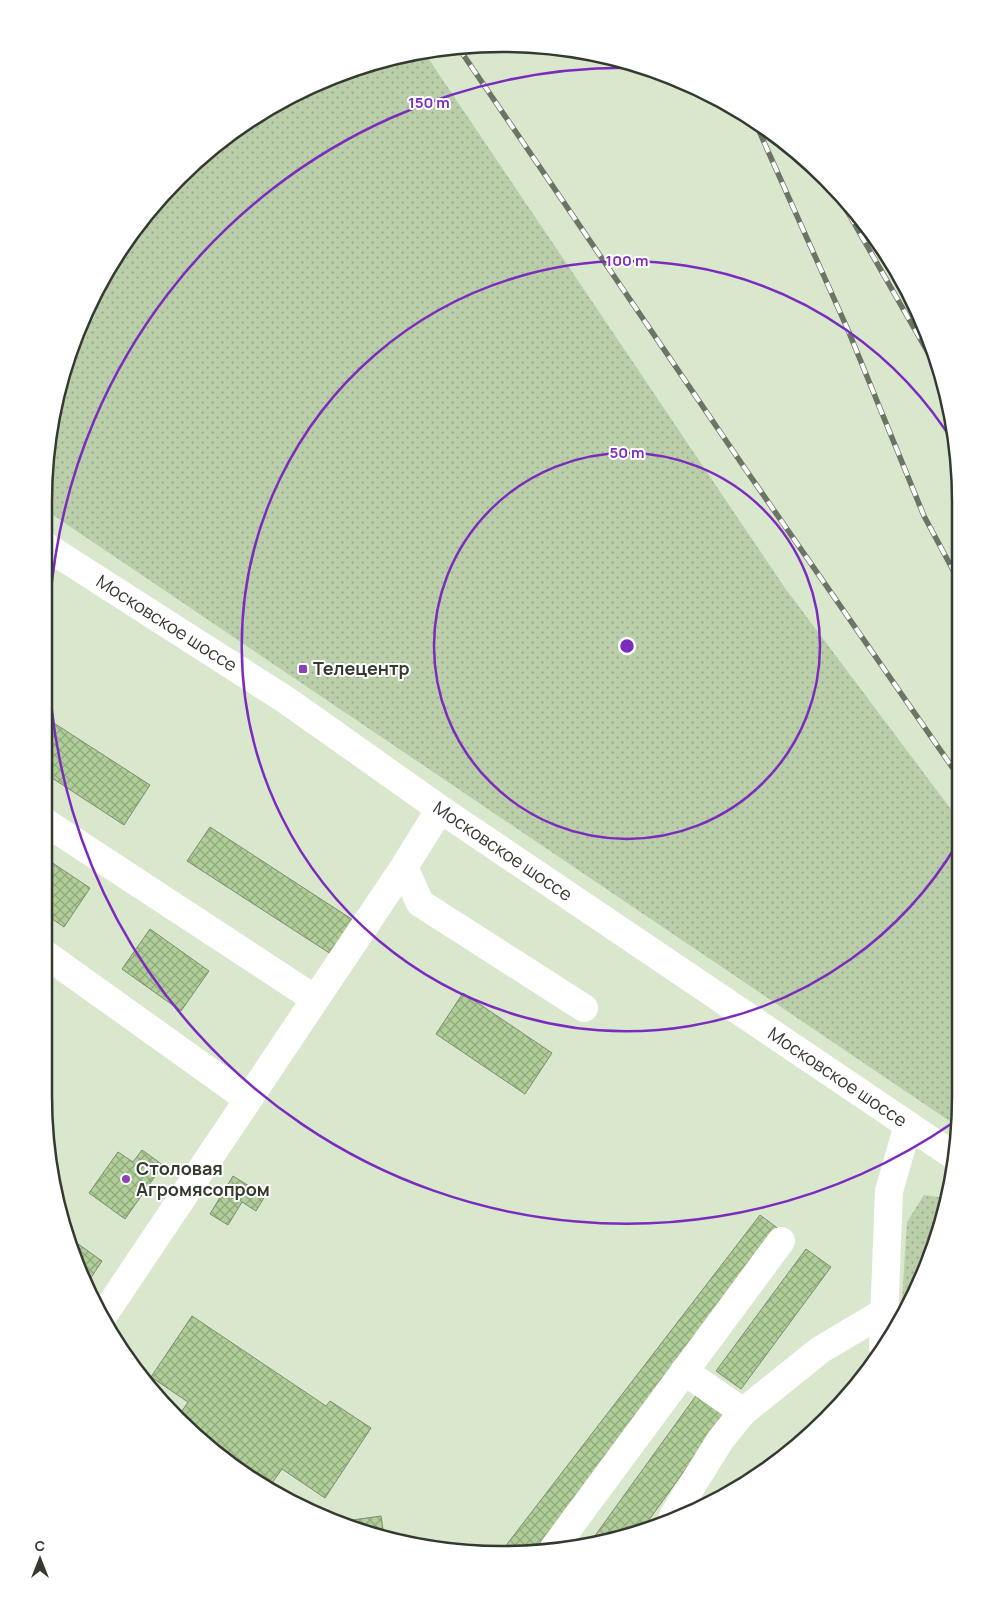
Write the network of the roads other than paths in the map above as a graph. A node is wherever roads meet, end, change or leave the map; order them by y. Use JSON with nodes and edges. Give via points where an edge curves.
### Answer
{"nodes":[{"id":1,"x":52,"y":550,"type":"edge"},
{"id":2,"x":440,"y":809,"type":"junction"},
{"id":3,"x":52,"y":827,"type":"edge"},
{"id":4,"x":404,"y":867,"type":"junction"},
{"id":5,"x":52,"y":959,"type":"edge"},
{"id":6,"x":315,"y":999,"type":"junction"},
{"id":7,"x":584,"y":1008,"type":"dead end"},
{"id":8,"x":248,"y":1099,"type":"junction"},
{"id":9,"x":908,"y":1125,"type":"junction"},
{"id":10,"x":949,"y":1153,"type":"edge"},
{"id":11,"x":781,"y":1241,"type":"dead end"},
{"id":12,"x":107,"y":1311,"type":"edge"},
{"id":13,"x":884,"y":1312,"type":"junction"},
{"id":14,"x":883,"y":1336,"type":"edge"},
{"id":15,"x":684,"y":1371,"type":"junction"},
{"id":16,"x":743,"y":1412,"type":"junction"},
{"id":17,"x":676,"y":1512,"type":"edge"},
{"id":18,"x":557,"y":1543,"type":"edge"}],
"edges":[{"from":1,"to":2,"type":"main road","name":"Московское шоссе","via":[[286,700]]},
{"from":2,"to":4,"type":"main road"},
{"from":2,"to":9,"type":"main road","name":"Московское шоссе"},
{"from":3,"to":6,"type":"main road"},
{"from":4,"to":6,"type":"main road"},
{"from":4,"to":7,"type":"main road","via":[[420,903]]},
{"from":5,"to":8,"type":"main road"},
{"from":6,"to":8,"type":"main road"},
{"from":8,"to":12,"type":"main road"},
{"from":9,"to":10,"type":"main road","name":"Московское шоссе"},
{"from":9,"to":13,"type":"main road","via":[[889,1191]]},
{"from":11,"to":15,"type":"main road"},
{"from":13,"to":14,"type":"main road"},
{"from":13,"to":16,"type":"main road","via":[[820,1350]]},
{"from":15,"to":16,"type":"main road"},
{"from":15,"to":18,"type":"main road"},
{"from":16,"to":17,"type":"main road","via":[[721,1439]]}]}
